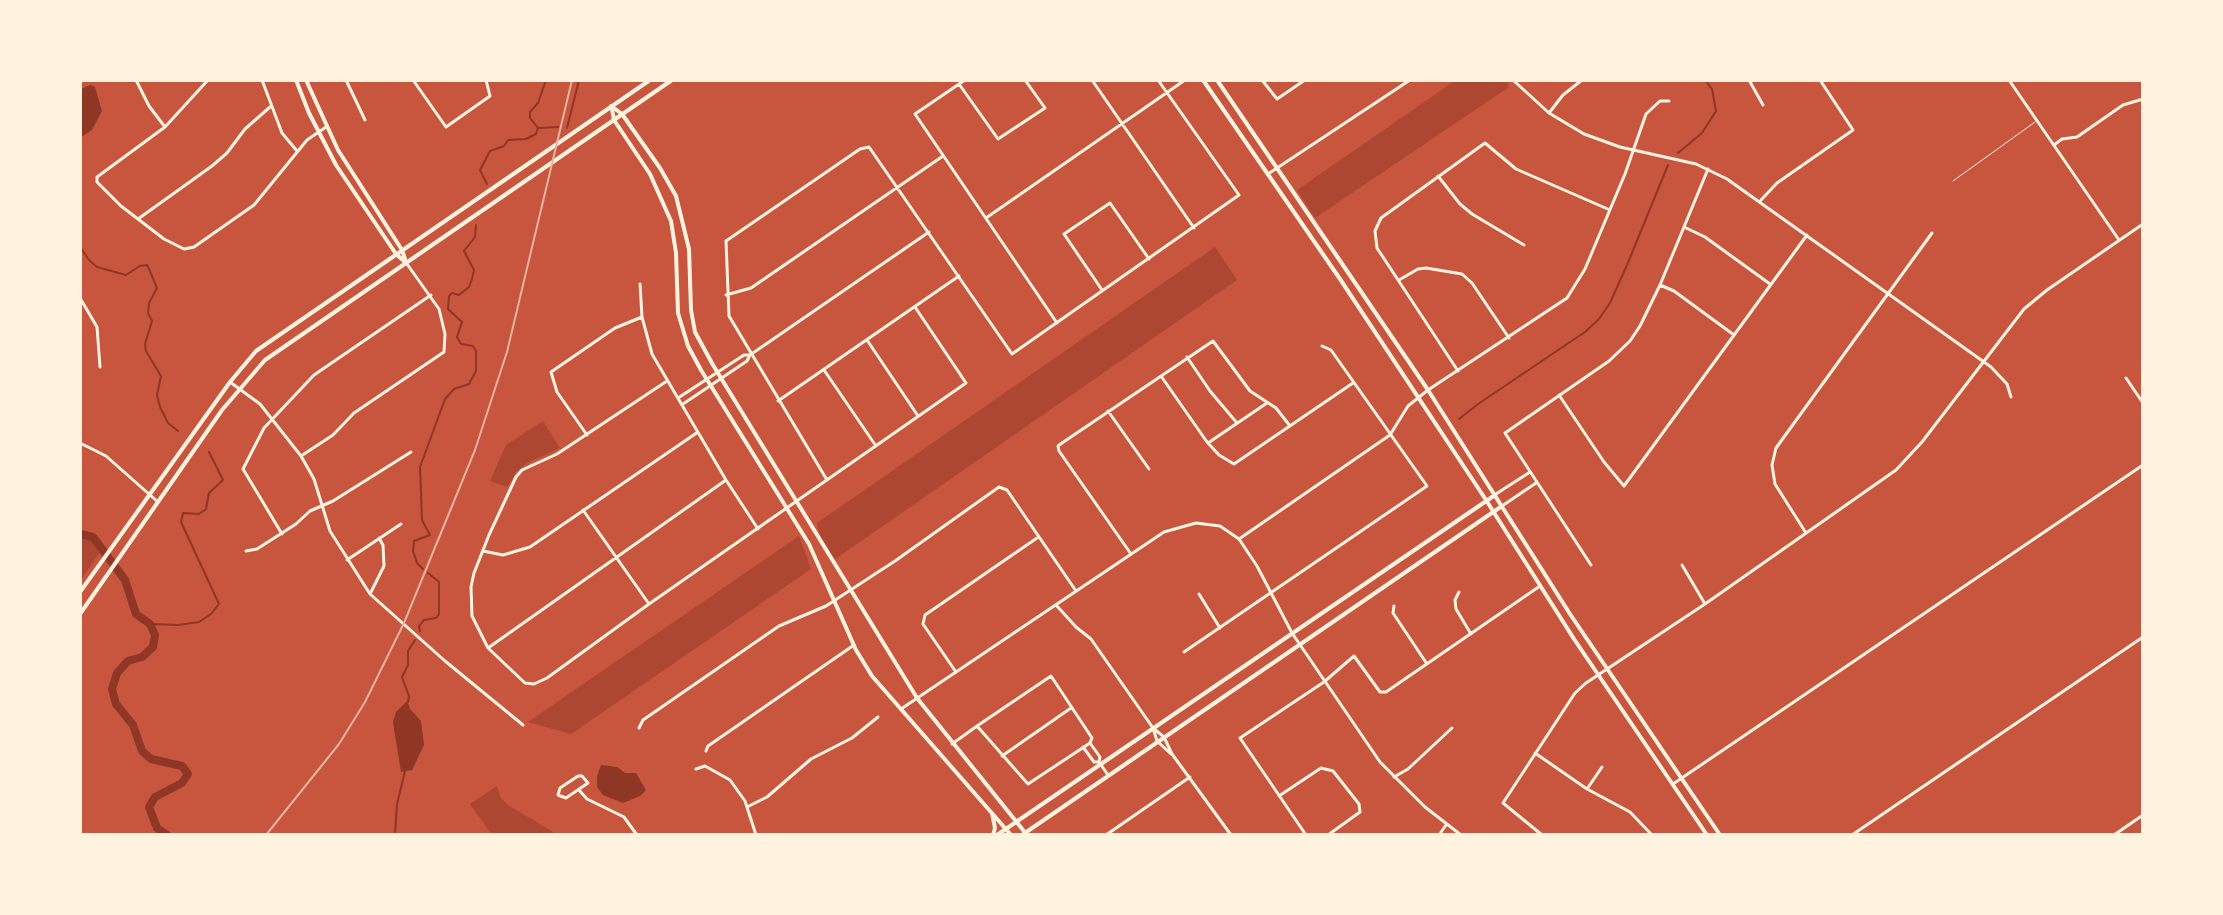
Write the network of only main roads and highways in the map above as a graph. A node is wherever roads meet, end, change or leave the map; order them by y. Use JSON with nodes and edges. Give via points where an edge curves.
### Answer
{"nodes":[{"id":1,"x":296,"y":80,"type":"edge"},
{"id":2,"x":306,"y":80,"type":"edge"},
{"id":3,"x":650,"y":80,"type":"edge"},
{"id":4,"x":672,"y":80,"type":"edge"},
{"id":5,"x":1203,"y":80,"type":"edge"},
{"id":6,"x":1217,"y":80,"type":"edge"},
{"id":7,"x":611,"y":106,"type":"junction"},
{"id":8,"x":622,"y":114,"type":"junction"},
{"id":9,"x":614,"y":120,"type":"junction"},
{"id":10,"x":660,"y":168,"type":"junction"},
{"id":11,"x":650,"y":174,"type":"junction"},
{"id":12,"x":353,"y":176,"type":"junction"},
{"id":13,"x":346,"y":180,"type":"junction"},
{"id":14,"x":402,"y":250,"type":"junction"},
{"id":15,"x":396,"y":254,"type":"junction"},
{"id":16,"x":405,"y":262,"type":"junction"},
{"id":17,"x":1364,"y":296,"type":"junction"},
{"id":18,"x":1355,"y":302,"type":"junction"},
{"id":19,"x":1495,"y":495,"type":"junction"},
{"id":20,"x":1486,"y":500,"type":"junction"},
{"id":21,"x":1502,"y":506,"type":"junction"},
{"id":22,"x":1493,"y":512,"type":"junction"},
{"id":23,"x":80,"y":592,"type":"edge"},
{"id":24,"x":80,"y":614,"type":"edge"},
{"id":25,"x":991,"y":811,"type":"junction"},
{"id":26,"x":1016,"y":822,"type":"junction"},
{"id":27,"x":1006,"y":828,"type":"junction"},
{"id":28,"x":1025,"y":834,"type":"edge"},
{"id":29,"x":995,"y":835,"type":"edge"},
{"id":30,"x":1011,"y":835,"type":"edge"},
{"id":31,"x":1707,"y":835,"type":"edge"},
{"id":32,"x":1720,"y":835,"type":"edge"}],
"edges":[{"from":1,"to":13,"type":"main road"},
{"from":2,"to":12,"type":"main road"},
{"from":3,"to":7,"type":"main road"},
{"from":4,"to":8,"type":"main road"},
{"from":5,"to":18,"type":"main road"},
{"from":6,"to":17,"type":"main road"},
{"from":7,"to":8,"type":"main road"},
{"from":7,"to":9,"type":"main road"},
{"from":7,"to":14,"type":"main road"},
{"from":8,"to":9,"type":"main road"},
{"from":8,"to":10,"type":"main road"},
{"from":9,"to":11,"type":"main road"},
{"from":9,"to":16,"type":"main road"},
{"from":10,"to":11,"type":"main road"},
{"from":10,"to":26,"type":"main road","via":[[684,221],[695,332],[917,698]]},
{"from":11,"to":25,"type":"main road","via":[[674,231],[682,331],[809,544],[872,676]]},
{"from":12,"to":13,"type":"main road"},
{"from":12,"to":14,"type":"main road"},
{"from":13,"to":15,"type":"main road"},
{"from":14,"to":15,"type":"main road"},
{"from":14,"to":16,"type":"main road"},
{"from":15,"to":16,"type":"main road"},
{"from":15,"to":23,"type":"main road","via":[[268,341],[230,382]]},
{"from":16,"to":24,"type":"main road","via":[[265,360]]},
{"from":17,"to":18,"type":"main road"},
{"from":17,"to":19,"type":"main road"},
{"from":18,"to":20,"type":"main road"},
{"from":19,"to":20,"type":"main road"},
{"from":19,"to":21,"type":"main road"},
{"from":20,"to":22,"type":"main road"},
{"from":20,"to":26,"type":"main road"},
{"from":21,"to":22,"type":"main road"},
{"from":21,"to":32,"type":"main road"},
{"from":22,"to":28,"type":"main road"},
{"from":22,"to":31,"type":"main road"},
{"from":25,"to":27,"type":"main road"},
{"from":25,"to":29,"type":"main road"},
{"from":26,"to":27,"type":"main road"},
{"from":26,"to":28,"type":"main road"},
{"from":27,"to":29,"type":"main road"},
{"from":27,"to":30,"type":"main road"}]}
